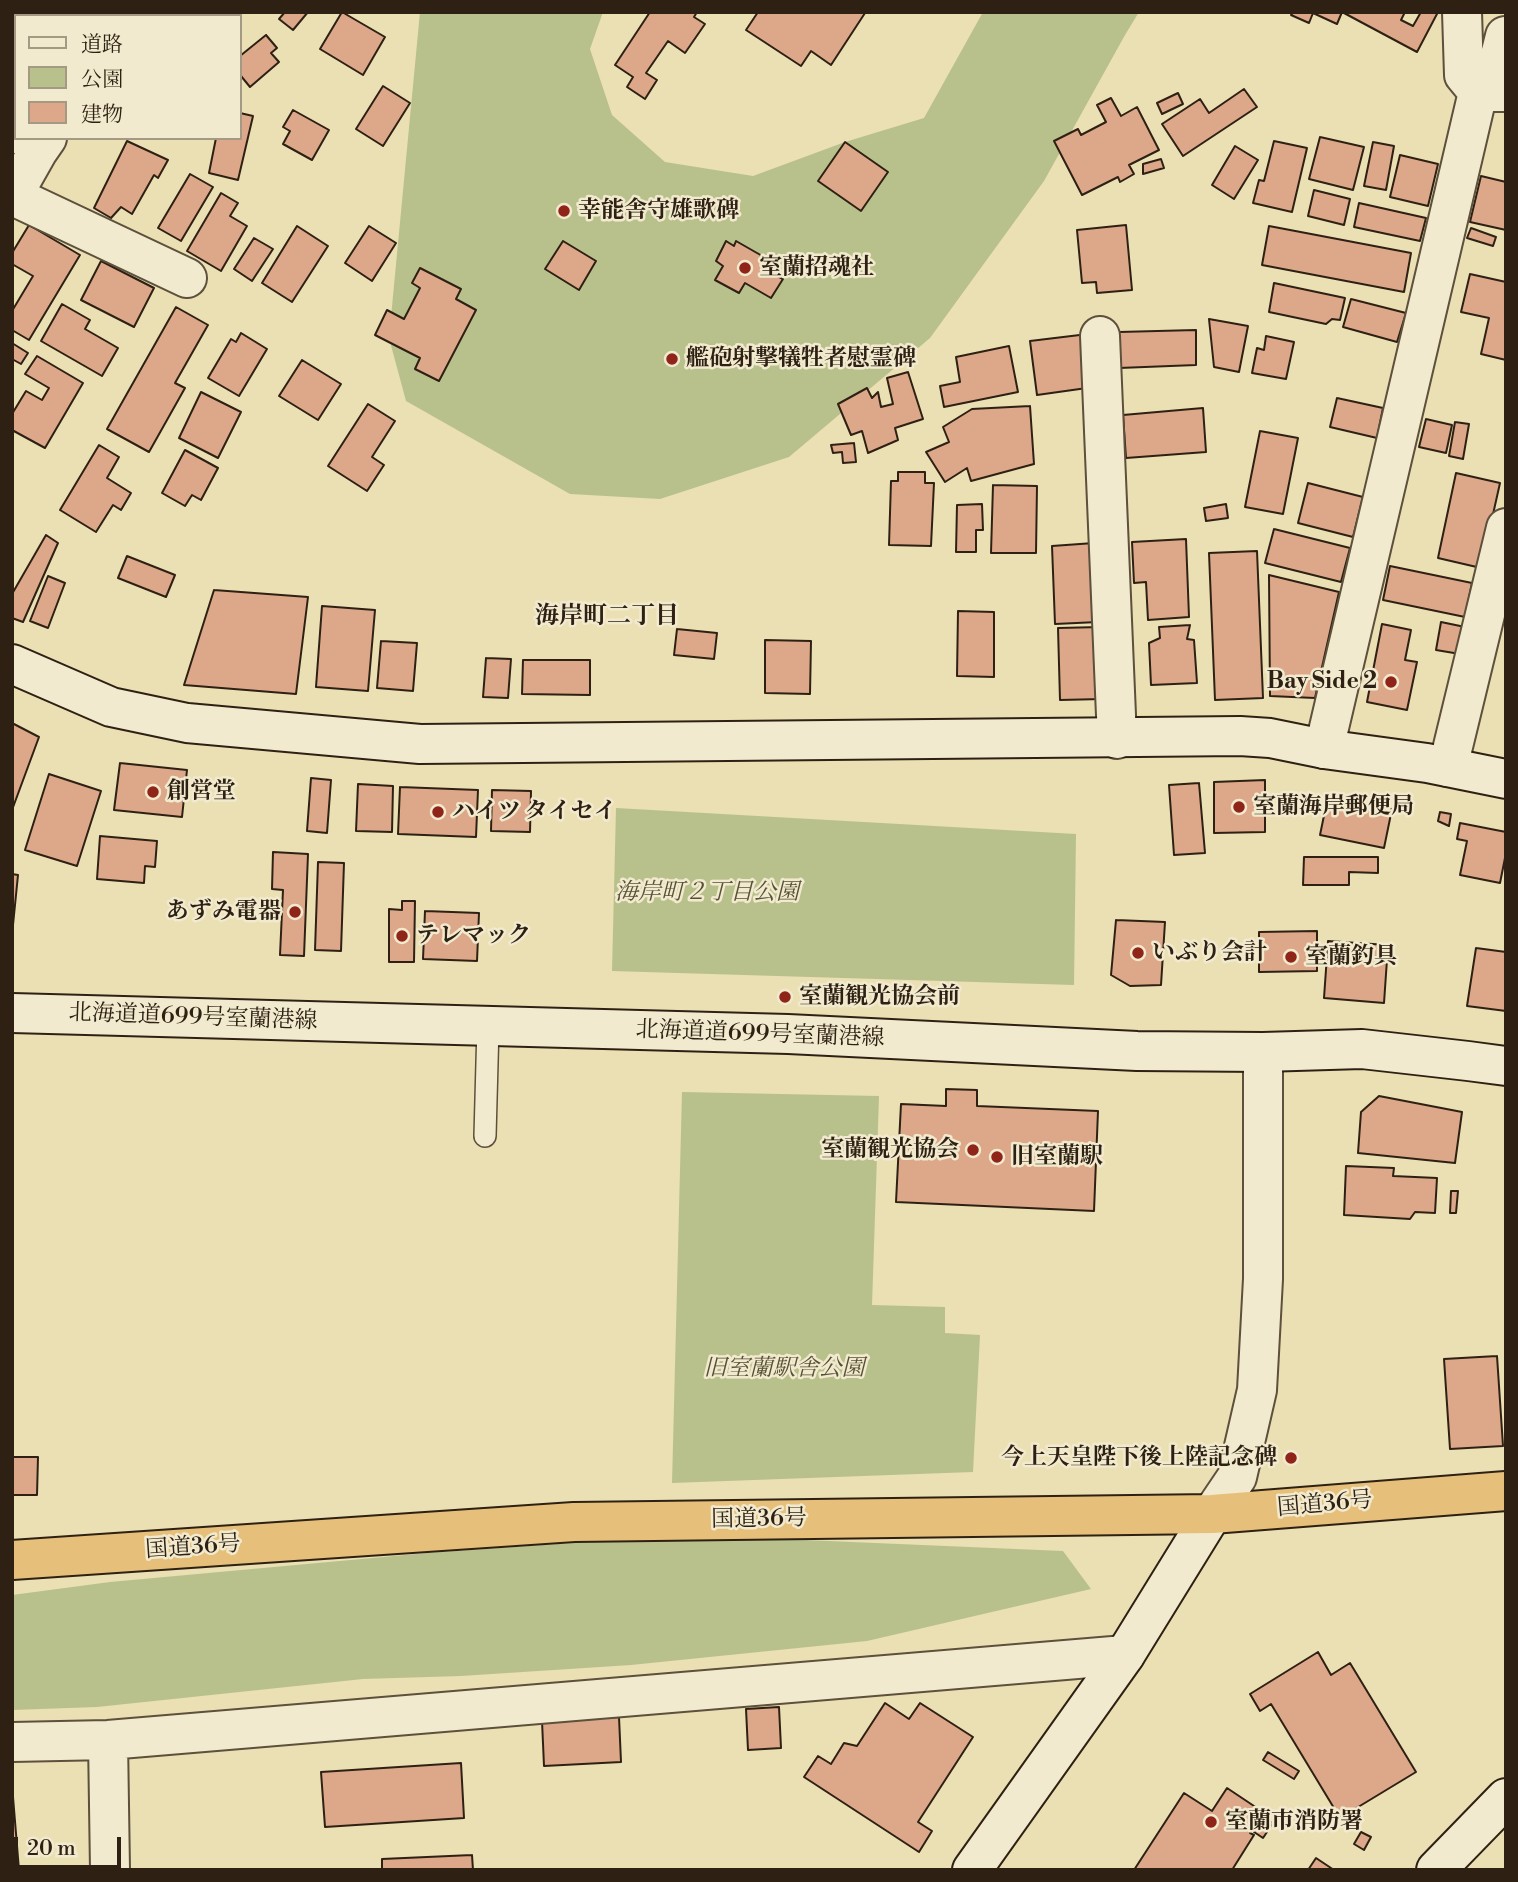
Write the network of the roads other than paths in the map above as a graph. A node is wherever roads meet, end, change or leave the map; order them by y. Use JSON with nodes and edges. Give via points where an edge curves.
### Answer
{"nodes":[{"id":1,"x":1462,"y":12,"type":"edge"},
{"id":2,"x":1505,"y":36,"type":"edge"},
{"id":3,"x":1492,"y":92,"type":"edge"},
{"id":4,"x":27,"y":140,"type":"edge"},
{"id":5,"x":13,"y":197,"type":"edge"},
{"id":6,"x":187,"y":278,"type":"dead end"},
{"id":7,"x":1100,"y":336,"type":"dead end"},
{"id":8,"x":1506,"y":528,"type":"edge"},
{"id":9,"x":12,"y":664,"type":"edge"},
{"id":10,"x":1117,"y":739,"type":"junction"},
{"id":11,"x":1324,"y":749,"type":"junction"},
{"id":12,"x":1448,"y":767,"type":"junction"},
{"id":13,"x":1506,"y":779,"type":"edge"},
{"id":14,"x":12,"y":1013,"type":"edge"},
{"id":15,"x":488,"y":1026,"type":"junction"},
{"id":16,"x":1264,"y":1052,"type":"junction"},
{"id":17,"x":1506,"y":1066,"type":"edge"},
{"id":18,"x":485,"y":1136,"type":"dead end"},
{"id":19,"x":1506,"y":1491,"type":"edge"},
{"id":20,"x":1212,"y":1514,"type":"junction"},
{"id":21,"x":12,"y":1560,"type":"edge"},
{"id":22,"x":1125,"y":1655,"type":"junction"},
{"id":23,"x":108,"y":1740,"type":"junction"},
{"id":24,"x":12,"y":1742,"type":"edge"},
{"id":25,"x":1506,"y":1798,"type":"edge"},
{"id":26,"x":1480,"y":1825,"type":"junction"},
{"id":27,"x":110,"y":1870,"type":"edge"},
{"id":28,"x":972,"y":1870,"type":"edge"},
{"id":29,"x":1436,"y":1870,"type":"edge"},
{"id":30,"x":1472,"y":1870,"type":"edge"}],
"edges":[{"from":1,"to":3,"type":"street","via":[[1464,75]]},
{"from":2,"to":3,"type":"street"},
{"from":3,"to":11,"type":"street"},
{"from":4,"to":5,"type":"street"},
{"from":5,"to":6,"type":"street"},
{"from":7,"to":10,"type":"street"},
{"from":8,"to":12,"type":"street"},
{"from":9,"to":10,"type":"street","via":[[111,707],[187,723],[420,744]]},
{"from":10,"to":11,"type":"street","via":[[1240,736]]},
{"from":11,"to":12,"type":"street"},
{"from":12,"to":13,"type":"street"},
{"from":14,"to":15,"type":"street","name":"北海道道699号室蘭港線"},
{"from":15,"to":16,"type":"street","name":"北海道道699号室蘭港線"},
{"from":15,"to":18,"type":"lane"},
{"from":16,"to":17,"type":"street","name":"北海道道699号室蘭港線","via":[[1362,1049]]},
{"from":16,"to":20,"type":"street","via":[[1263,1279],[1257,1390],[1237,1477]]},
{"from":19,"to":20,"type":"highway","name":"国道36号"},
{"from":20,"to":21,"type":"highway","name":"国道36号","via":[[574,1522]]},
{"from":20,"to":22,"type":"street"},
{"from":22,"to":23,"type":"street"},
{"from":22,"to":28,"type":"street"},
{"from":23,"to":24,"type":"street"},
{"from":23,"to":27,"type":"street"},
{"from":25,"to":26,"type":"street"},
{"from":26,"to":29,"type":"street"},
{"from":26,"to":30,"type":"street"}]}
